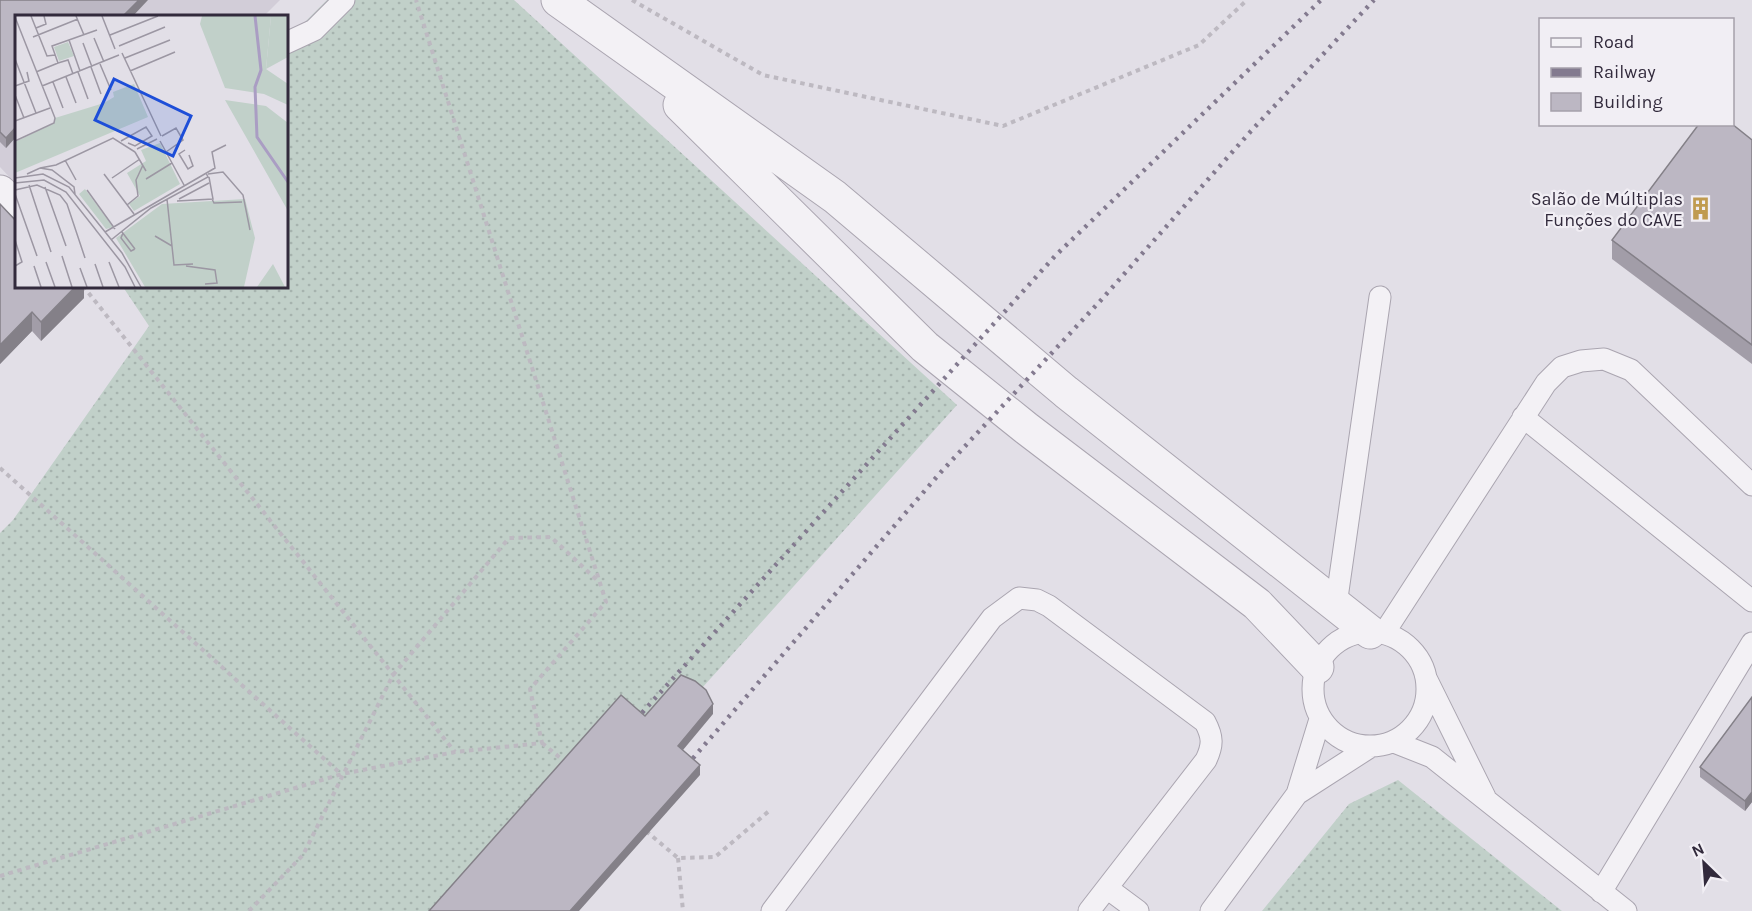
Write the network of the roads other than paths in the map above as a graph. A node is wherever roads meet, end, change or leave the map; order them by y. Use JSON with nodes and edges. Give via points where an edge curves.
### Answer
{"nodes":[{"id":1,"x":344,"y":0,"type":"edge"},
{"id":2,"x":558,"y":0,"type":"edge"},
{"id":3,"x":288,"y":42,"type":"edge"},
{"id":4,"x":623,"y":49,"type":"junction"},
{"id":5,"x":0,"y":192,"type":"edge"},
{"id":6,"x":15,"y":207,"type":"edge"},
{"id":7,"x":1380,"y":297,"type":"dead end"},
{"id":8,"x":1523,"y":417,"type":"junction"},
{"id":9,"x":1752,"y":485,"type":"edge"},
{"id":10,"x":1752,"y":601,"type":"edge"},
{"id":11,"x":1336,"y":605,"type":"junction"},
{"id":12,"x":1377,"y":632,"type":"junction"},
{"id":13,"x":1752,"y":644,"type":"edge"},
{"id":14,"x":1317,"y":667,"type":"junction"},
{"id":15,"x":1427,"y":680,"type":"junction"},
{"id":16,"x":1320,"y":719,"type":"junction"},
{"id":17,"x":1394,"y":742,"type":"junction"},
{"id":18,"x":1370,"y":747,"type":"junction"},
{"id":19,"x":1297,"y":795,"type":"junction"},
{"id":20,"x":1488,"y":803,"type":"junction"},
{"id":21,"x":1107,"y":888,"type":"junction"},
{"id":22,"x":1601,"y":892,"type":"junction"},
{"id":23,"x":772,"y":911,"type":"edge"},
{"id":24,"x":1089,"y":911,"type":"edge"},
{"id":25,"x":1138,"y":911,"type":"edge"},
{"id":26,"x":1210,"y":911,"type":"edge"},
{"id":27,"x":1626,"y":911,"type":"edge"}],
"edges":[{"from":1,"to":3,"type":"lane","via":[[314,30]]},
{"from":2,"to":4,"type":"street"},
{"from":4,"to":11,"type":"street","via":[[836,197],[1066,392]]},
{"from":4,"to":14,"type":"street","via":[[925,347],[1257,604]]},
{"from":5,"to":6,"type":"street"},
{"from":7,"to":11,"type":"lane"},
{"from":8,"to":9,"type":"lane","via":[[1562,367],[1604,359],[1631,370]]},
{"from":8,"to":10,"type":"lane"},
{"from":8,"to":12,"type":"lane"},
{"from":11,"to":12,"type":"street"},
{"from":12,"to":14,"type":"lane","via":[[1348,636],[1329,649]]},
{"from":12,"to":15,"type":"lane","via":[[1400,639],[1413,650]]},
{"from":13,"to":22,"type":"lane"},
{"from":14,"to":16,"type":"lane","via":[[1312,694]]},
{"from":15,"to":17,"type":"lane","via":[[1426,704],[1414,726]]},
{"from":15,"to":20,"type":"lane"},
{"from":16,"to":18,"type":"lane","via":[[1339,738]]},
{"from":16,"to":19,"type":"lane"},
{"from":17,"to":18,"type":"lane"},
{"from":17,"to":20,"type":"lane","via":[[1432,757]]},
{"from":18,"to":19,"type":"lane"},
{"from":19,"to":26,"type":"lane"},
{"from":20,"to":22,"type":"lane"},
{"from":21,"to":23,"type":"lane","via":[[1206,760],[1212,735],[1205,722],[1049,606],[1019,598],[992,618]]},
{"from":21,"to":24,"type":"lane"},
{"from":21,"to":25,"type":"lane"},
{"from":22,"to":27,"type":"lane"}]}
